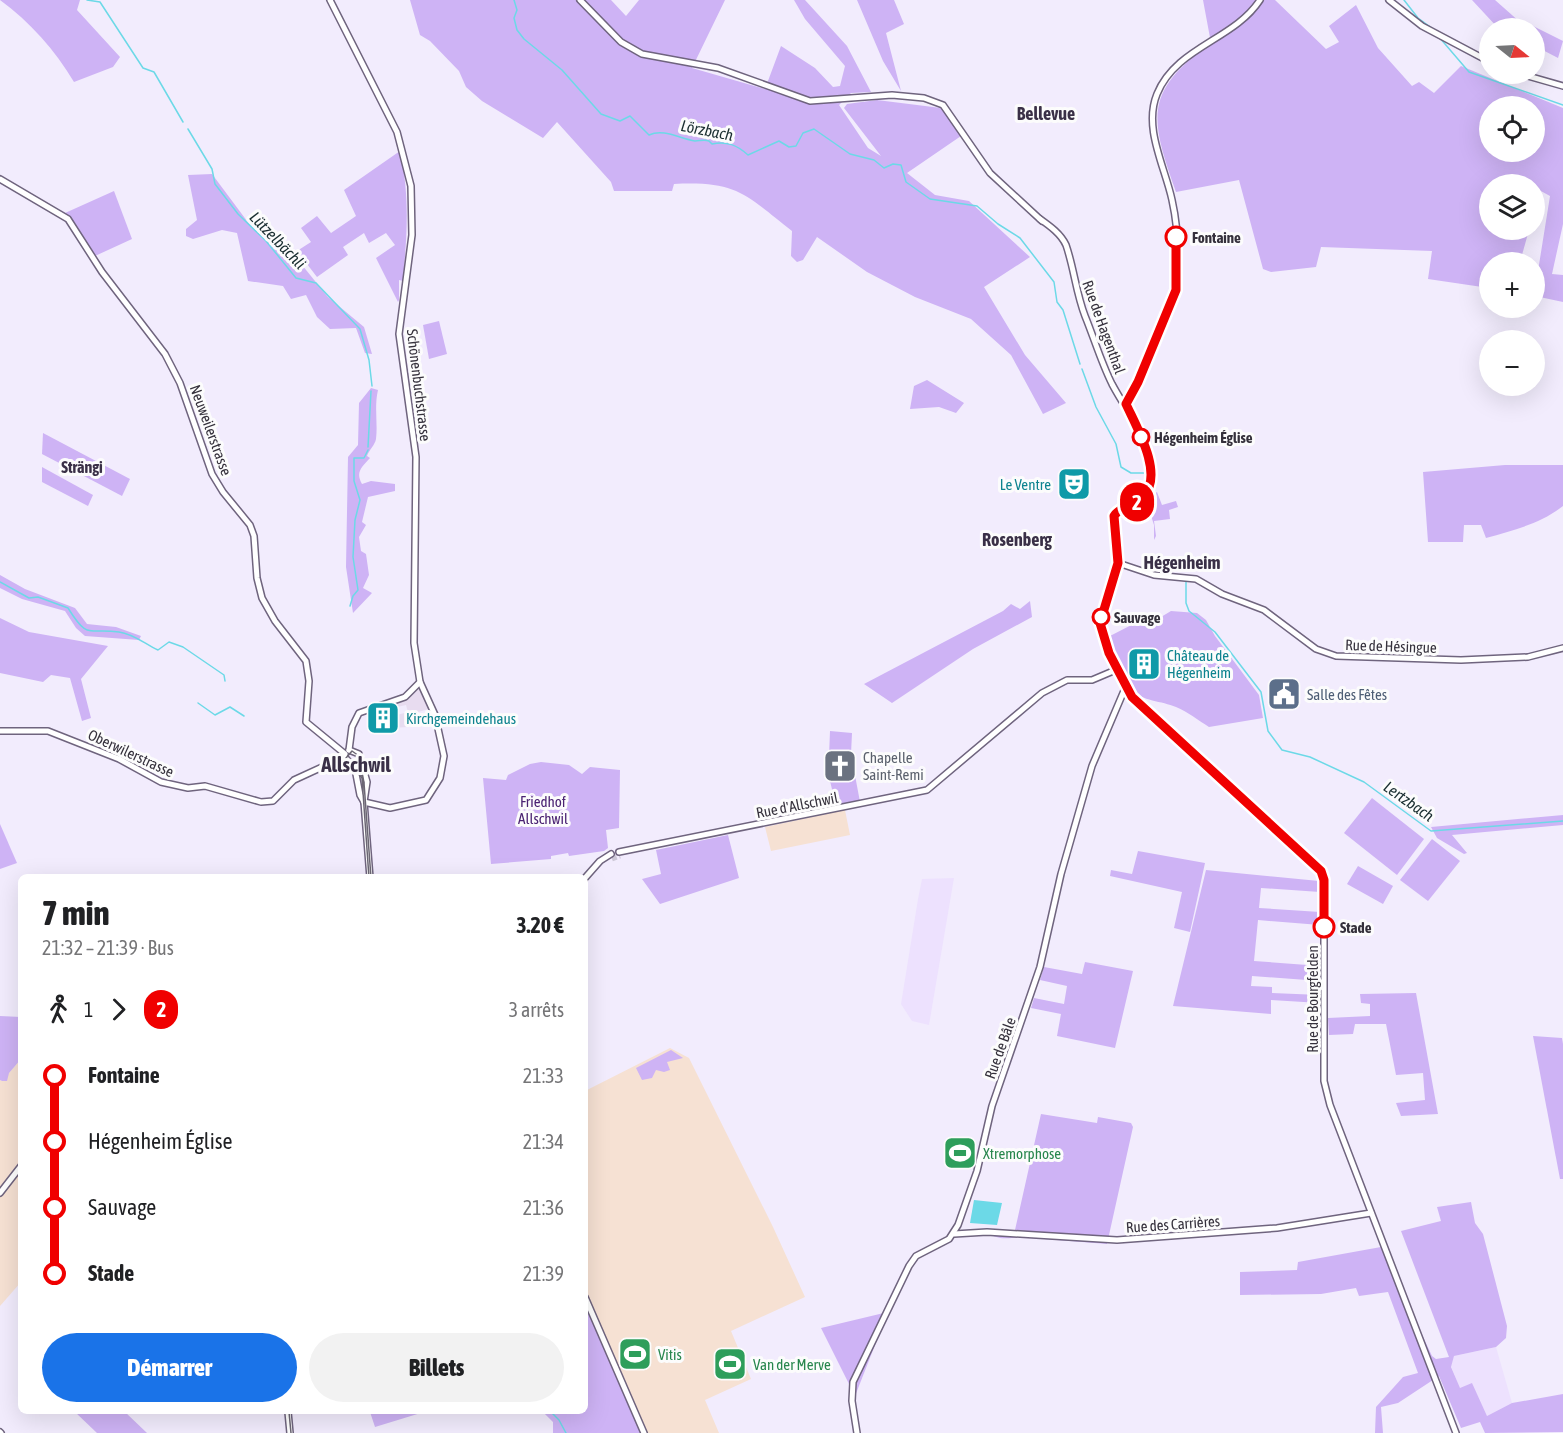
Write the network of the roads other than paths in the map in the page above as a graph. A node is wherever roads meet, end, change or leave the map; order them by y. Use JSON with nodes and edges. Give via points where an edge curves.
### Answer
{"nodes":[{"id":1,"x":330,"y":0,"type":"edge"},
{"id":2,"x":580,"y":0,"type":"edge"},
{"id":3,"x":1260,"y":0,"type":"edge"},
{"id":4,"x":1389,"y":0,"type":"edge"},
{"id":5,"x":1479,"y":56,"type":"edge"},
{"id":6,"x":1545,"y":81,"type":"edge"},
{"id":7,"x":1563,"y":86,"type":"edge"},
{"id":8,"x":0,"y":179,"type":"edge"},
{"id":9,"x":1126,"y":404,"type":"junction"},
{"id":10,"x":1118,"y":563,"type":"junction"},
{"id":11,"x":1563,"y":648,"type":"edge"},
{"id":12,"x":1118,"y":669,"type":"junction"},
{"id":13,"x":420,"y":682,"type":"junction"},
{"id":14,"x":1126,"y":686,"type":"junction"},
{"id":15,"x":1132,"y":697,"type":"junction"},
{"id":16,"x":1119,"y":704,"type":"junction"},
{"id":17,"x":0,"y":731,"type":"edge"},
{"id":18,"x":346,"y":754,"type":"junction"},
{"id":19,"x":364,"y":802,"type":"junction"},
{"id":20,"x":621,"y":853,"type":"tunnel mouth"},
{"id":21,"x":611,"y":857,"type":"tunnel mouth"},
{"id":22,"x":370,"y":874,"type":"edge"},
{"id":23,"x":588,"y":874,"type":"edge"},
{"id":24,"x":18,"y":1170,"type":"edge"},
{"id":25,"x":0,"y":1193,"type":"edge"},
{"id":26,"x":1371,"y":1213,"type":"junction"},
{"id":27,"x":958,"y":1225,"type":"junction"},
{"id":28,"x":975,"y":1232,"type":"junction"},
{"id":29,"x":954,"y":1234,"type":"junction"},
{"id":30,"x":588,"y":1304,"type":"edge"},
{"id":31,"x":288,"y":1414,"type":"edge"},
{"id":32,"x":290,"y":1433,"type":"edge"},
{"id":33,"x":644,"y":1433,"type":"edge"},
{"id":34,"x":857,"y":1433,"type":"edge"},
{"id":35,"x":1456,"y":1433,"type":"edge"}],
"edges":[{"from":1,"to":13,"type":"street","name":"Schönenbuchstrasse","via":[[397,132],[411,186],[412,235],[399,334],[416,457],[413,628]]},
{"from":2,"to":9,"type":"street","name":"Rue de Hagenthal","via":[[621,42],[642,54],[718,68],[810,101],[892,95],[940,103],[990,173],[1040,219],[1067,253],[1088,323],[1112,382]]},
{"from":3,"to":9,"type":"street","via":[[1244,18],[1183,60],[1156,95],[1153,127],[1173,202],[1176,290]]},
{"from":4,"to":5,"type":"street","via":[[1417,23]]},
{"from":6,"to":7,"type":"street"},
{"from":8,"to":18,"type":"street","name":"Neuweilerstrasse","via":[[68,219],[102,272],[165,354],[180,383],[212,474],[250,525],[262,598],[306,661],[306,722]]},
{"from":9,"to":10,"type":"street","name":"Rue de Hagenthal","via":[[1145,447],[1151,480],[1144,496],[1114,516]]},
{"from":10,"to":11,"type":"street","name":"Rue de Hésingue","via":[[1159,576],[1196,579],[1264,610],[1316,649],[1336,656],[1461,660],[1528,657]]},
{"from":10,"to":12,"type":"street","name":"Rue de Bourgfelden","via":[[1100,623]]},
{"from":12,"to":14,"type":"street","name":"Rue de Bourgfelden"},
{"from":12,"to":20,"type":"street","name":"Rue d'Allschwil","via":[[1092,680],[1067,680],[1042,693],[927,790]]},
{"from":13,"to":18,"type":"street","via":[[405,697],[359,713]]},
{"from":13,"to":19,"type":"street","name":"Schönenbuchstrasse","via":[[435,715],[444,756],[437,786],[426,800],[390,808]]},
{"from":14,"to":15,"type":"street","name":"Rue de Bourgfelden"},
{"from":14,"to":16,"type":"street","name":"Rue de Bâle"},
{"from":15,"to":16,"type":"street"},
{"from":15,"to":26,"type":"street","name":"Rue de Bourgfelden","via":[[1321,871],[1324,1081]]},
{"from":16,"to":27,"type":"street","name":"Rue de Bâle","via":[[1092,766],[1063,865],[1040,967],[992,1106],[977,1171]]},
{"from":17,"to":18,"type":"street","name":"Oberwilerstrasse","via":[[48,731],[119,759],[161,782],[188,788],[205,786],[261,802],[273,801],[294,780]]},
{"from":18,"to":19,"type":"street","via":[[355,769]]},
{"from":18,"to":19,"type":"street","via":[[357,752],[363,763],[368,787]]},
{"from":19,"to":22,"type":"street"},
{"from":21,"to":23,"type":"street"},
{"from":24,"to":25,"type":"street"},
{"from":26,"to":28,"type":"street","name":"Rue des Carrières","via":[[1277,1228],[1117,1240]]},
{"from":26,"to":35,"type":"street","name":"Rue de Bourgfelden"},
{"from":27,"to":28,"type":"street","name":"Rue des Carrières"},
{"from":27,"to":29,"type":"street","name":"Rue de Bâle"},
{"from":28,"to":29,"type":"street","name":"Rue des Carrières"},
{"from":29,"to":34,"type":"street","via":[[913,1260],[854,1384]]},
{"from":30,"to":33,"type":"street"},
{"from":31,"to":32,"type":"street"}]}
